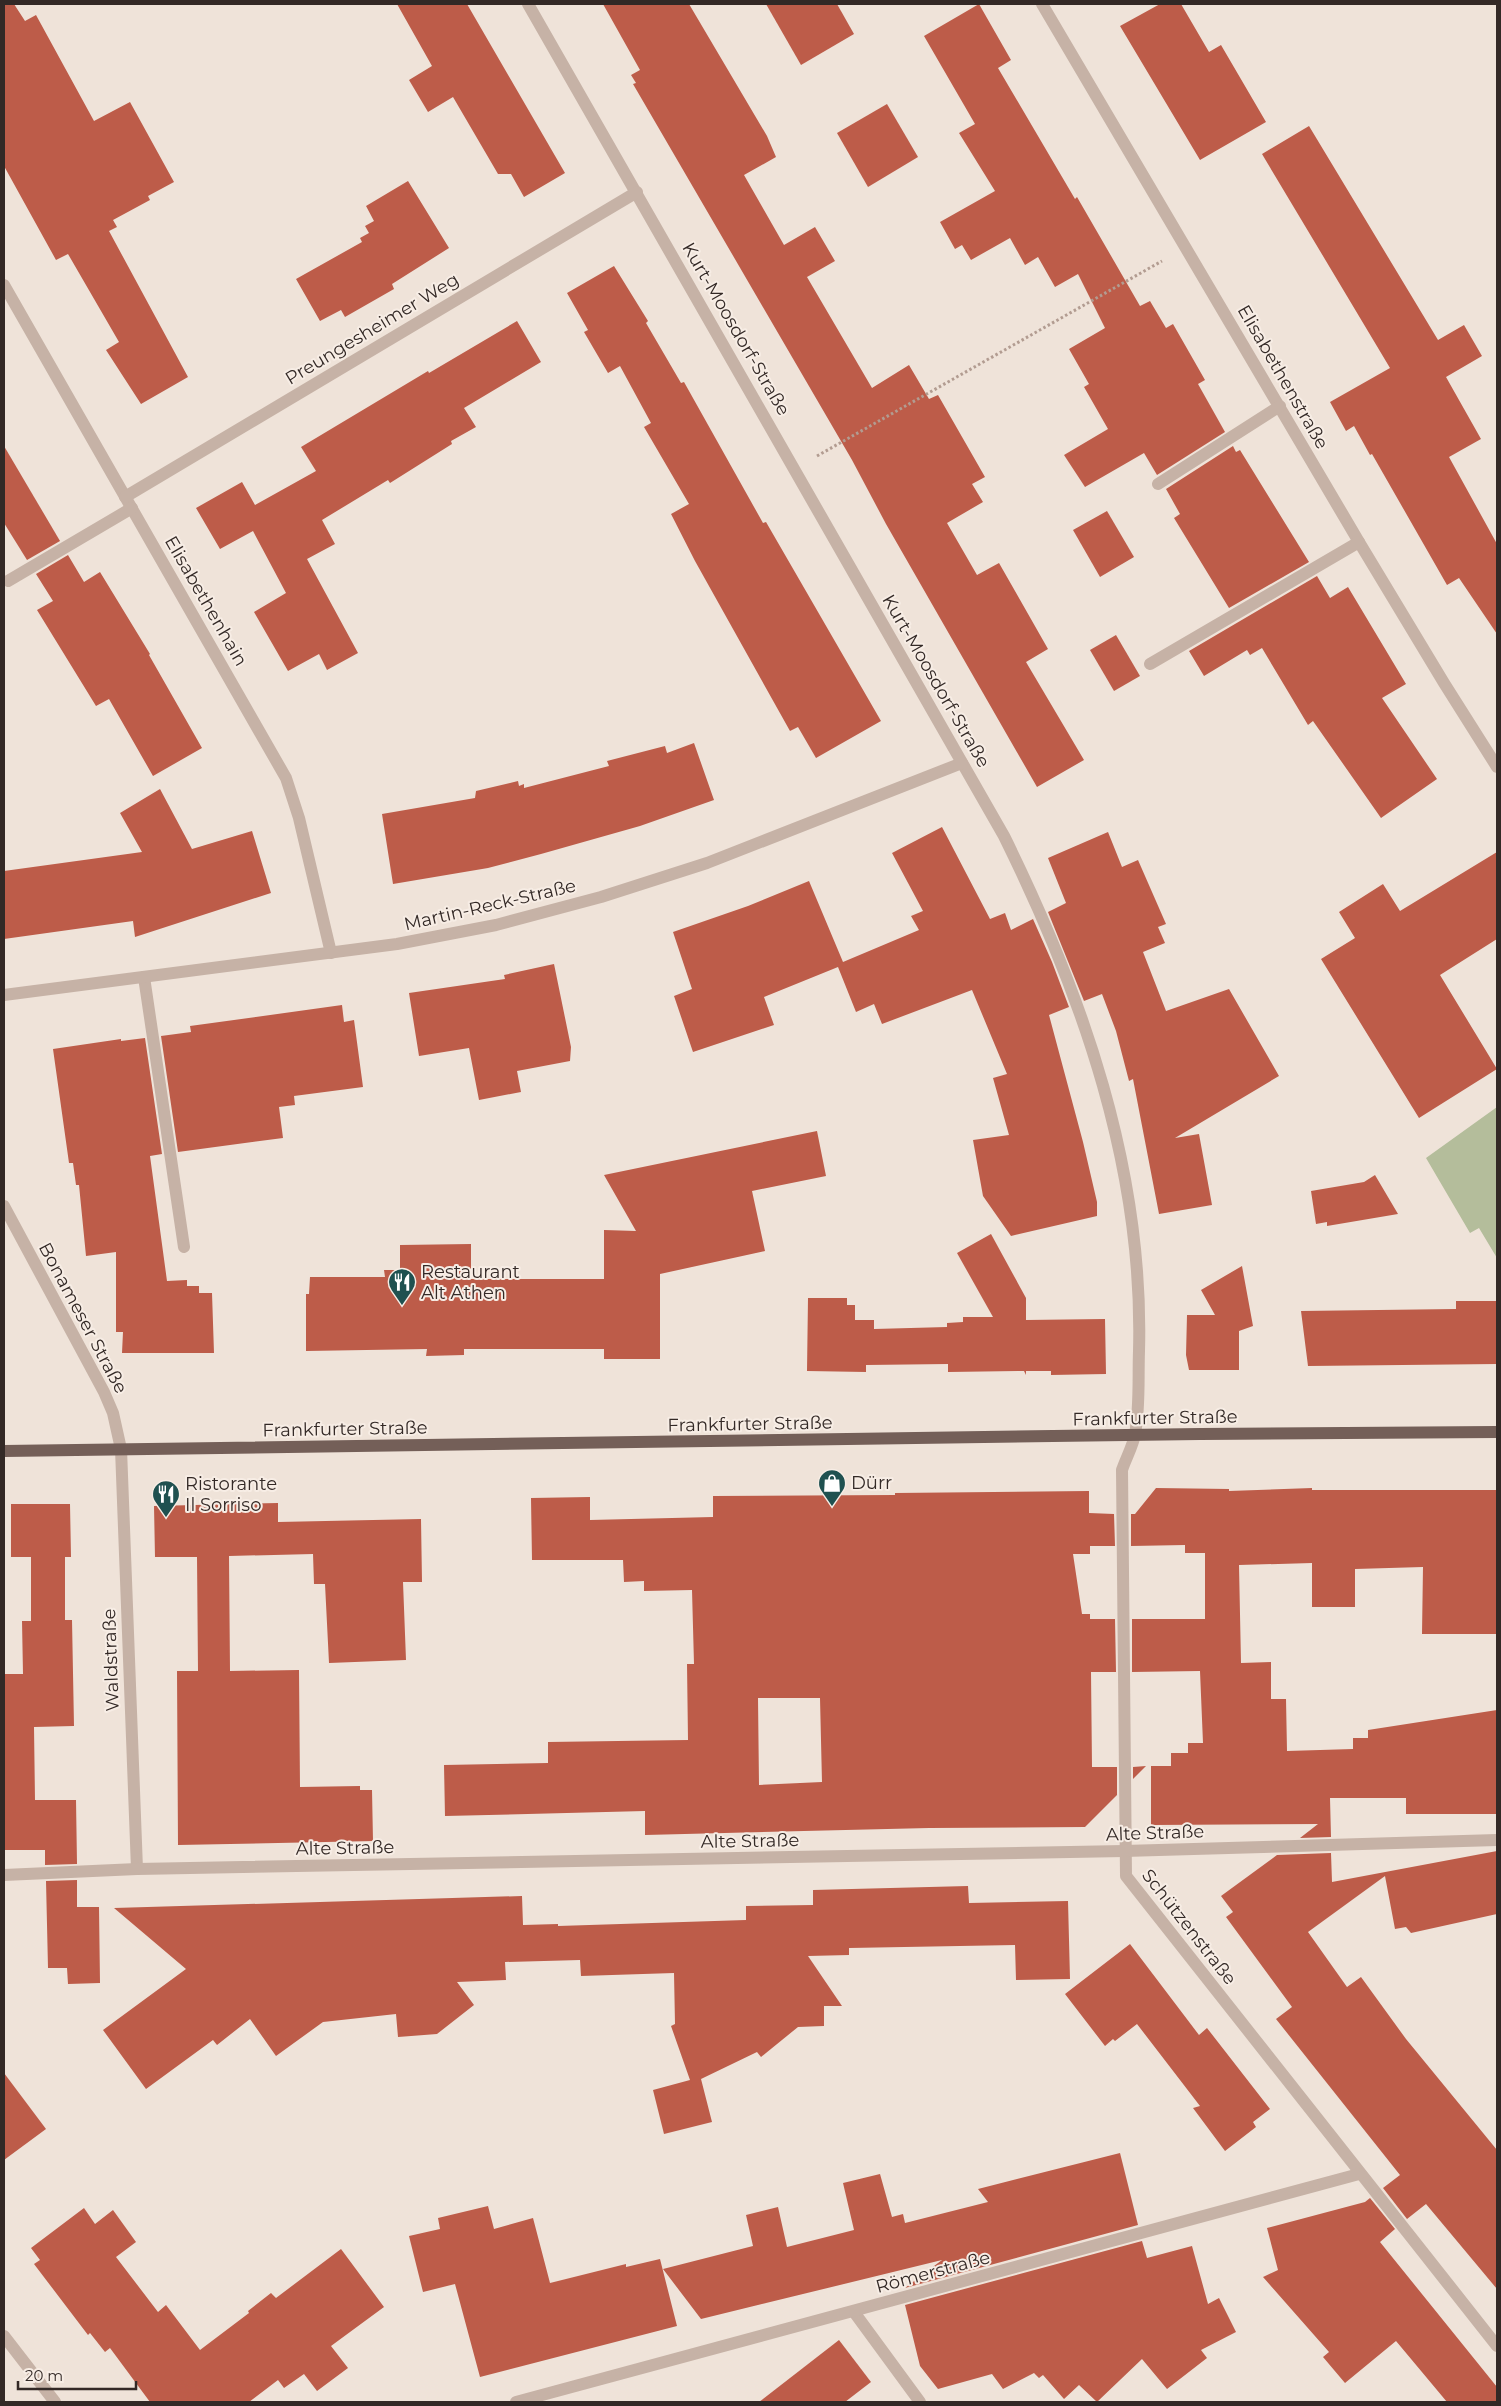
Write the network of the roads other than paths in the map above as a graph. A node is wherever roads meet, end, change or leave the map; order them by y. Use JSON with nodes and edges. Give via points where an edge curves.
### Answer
{"nodes":[{"id":1,"x":528,"y":4,"type":"edge"},
{"id":2,"x":1042,"y":4,"type":"edge"},
{"id":3,"x":637,"y":192,"type":"junction"},
{"id":4,"x":4,"y":285,"type":"edge"},
{"id":5,"x":1280,"y":406,"type":"junction"},
{"id":6,"x":1158,"y":484,"type":"dead end"},
{"id":7,"x":125,"y":497,"type":"junction"},
{"id":8,"x":132,"y":508,"type":"junction"},
{"id":9,"x":1359,"y":542,"type":"junction"},
{"id":10,"x":8,"y":582,"type":"dead end"},
{"id":11,"x":1150,"y":664,"type":"dead end"},
{"id":12,"x":962,"y":763,"type":"junction"},
{"id":13,"x":1497,"y":767,"type":"edge"},
{"id":14,"x":331,"y":953,"type":"junction"},
{"id":15,"x":144,"y":977,"type":"junction"},
{"id":16,"x":4,"y":995,"type":"edge"},
{"id":17,"x":4,"y":1206,"type":"edge"},
{"id":18,"x":184,"y":1247,"type":"dead end"},
{"id":19,"x":1497,"y":1432,"type":"edge"},
{"id":20,"x":1135,"y":1436,"type":"junction"},
{"id":21,"x":121,"y":1449,"type":"junction"},
{"id":22,"x":4,"y":1451,"type":"edge"},
{"id":23,"x":1497,"y":1840,"type":"edge"},
{"id":24,"x":1124,"y":1851,"type":"junction"},
{"id":25,"x":137,"y":1869,"type":"junction"},
{"id":26,"x":4,"y":1875,"type":"edge"},
{"id":27,"x":1360,"y":2174,"type":"junction"},
{"id":28,"x":854,"y":2312,"type":"junction"},
{"id":29,"x":4,"y":2336,"type":"edge"},
{"id":30,"x":1497,"y":2346,"type":"edge"},
{"id":31,"x":55,"y":2402,"type":"edge"},
{"id":32,"x":516,"y":2402,"type":"edge"},
{"id":33,"x":920,"y":2402,"type":"edge"}],
"edges":[{"from":1,"to":3,"type":"street","name":"Kurt-Moosdorf-Straße"},
{"from":2,"to":5,"type":"street","name":"Elisabethenstraße"},
{"from":3,"to":7,"type":"street","name":"Preungesheimer Weg"},
{"from":3,"to":12,"type":"street","name":"Kurt-Moosdorf-Straße"},
{"from":4,"to":7,"type":"street","name":"Elisabethenhain"},
{"from":5,"to":6,"type":"street"},
{"from":5,"to":9,"type":"street","name":"Elisabethenstraße"},
{"from":7,"to":8,"type":"street","name":"Elisabethenhain"},
{"from":8,"to":10,"type":"street"},
{"from":8,"to":14,"type":"street","name":"Elisabethenhain","via":[[286,778],[299,818]]},
{"from":9,"to":11,"type":"street"},
{"from":9,"to":13,"type":"street","name":"Elisabethenstraße"},
{"from":12,"to":14,"type":"street","name":"Martin-Reck-Straße","via":[[707,863],[601,897],[496,925]]},
{"from":12,"to":20,"type":"street","name":"Kurt-Moosdorf-Straße","via":[[1032,893],[1073,992],[1101,1075],[1122,1166],[1137,1269],[1140,1306]]},
{"from":14,"to":15,"type":"street","name":"Martin-Reck-Straße"},
{"from":15,"to":16,"type":"street","name":"Martin-Reck-Straße"},
{"from":15,"to":18,"type":"street"},
{"from":17,"to":21,"type":"street","name":"Bonameser Straße","via":[[104,1392],[113,1413]]},
{"from":19,"to":20,"type":"main road","name":"Frankfurter Straße"},
{"from":20,"to":21,"type":"main road","name":"Frankfurter Straße"},
{"from":20,"to":24,"type":"street","name":"Schützenstraße","via":[[1122,1470]]},
{"from":21,"to":22,"type":"main road","name":"Frankfurter Straße"},
{"from":21,"to":25,"type":"street","name":"Waldstraße"},
{"from":23,"to":24,"type":"street","name":"Alte Straße"},
{"from":24,"to":25,"type":"street","name":"Alte Straße"},
{"from":24,"to":27,"type":"street","name":"Schützenstraße","via":[[1126,1876]]},
{"from":25,"to":26,"type":"street","name":"Alte Straße"},
{"from":27,"to":28,"type":"street","name":"Römerstraße"},
{"from":27,"to":30,"type":"street","name":"Schützenstraße"},
{"from":28,"to":32,"type":"street","name":"Römerstraße"},
{"from":28,"to":33,"type":"street"},
{"from":29,"to":31,"type":"street"}]}
